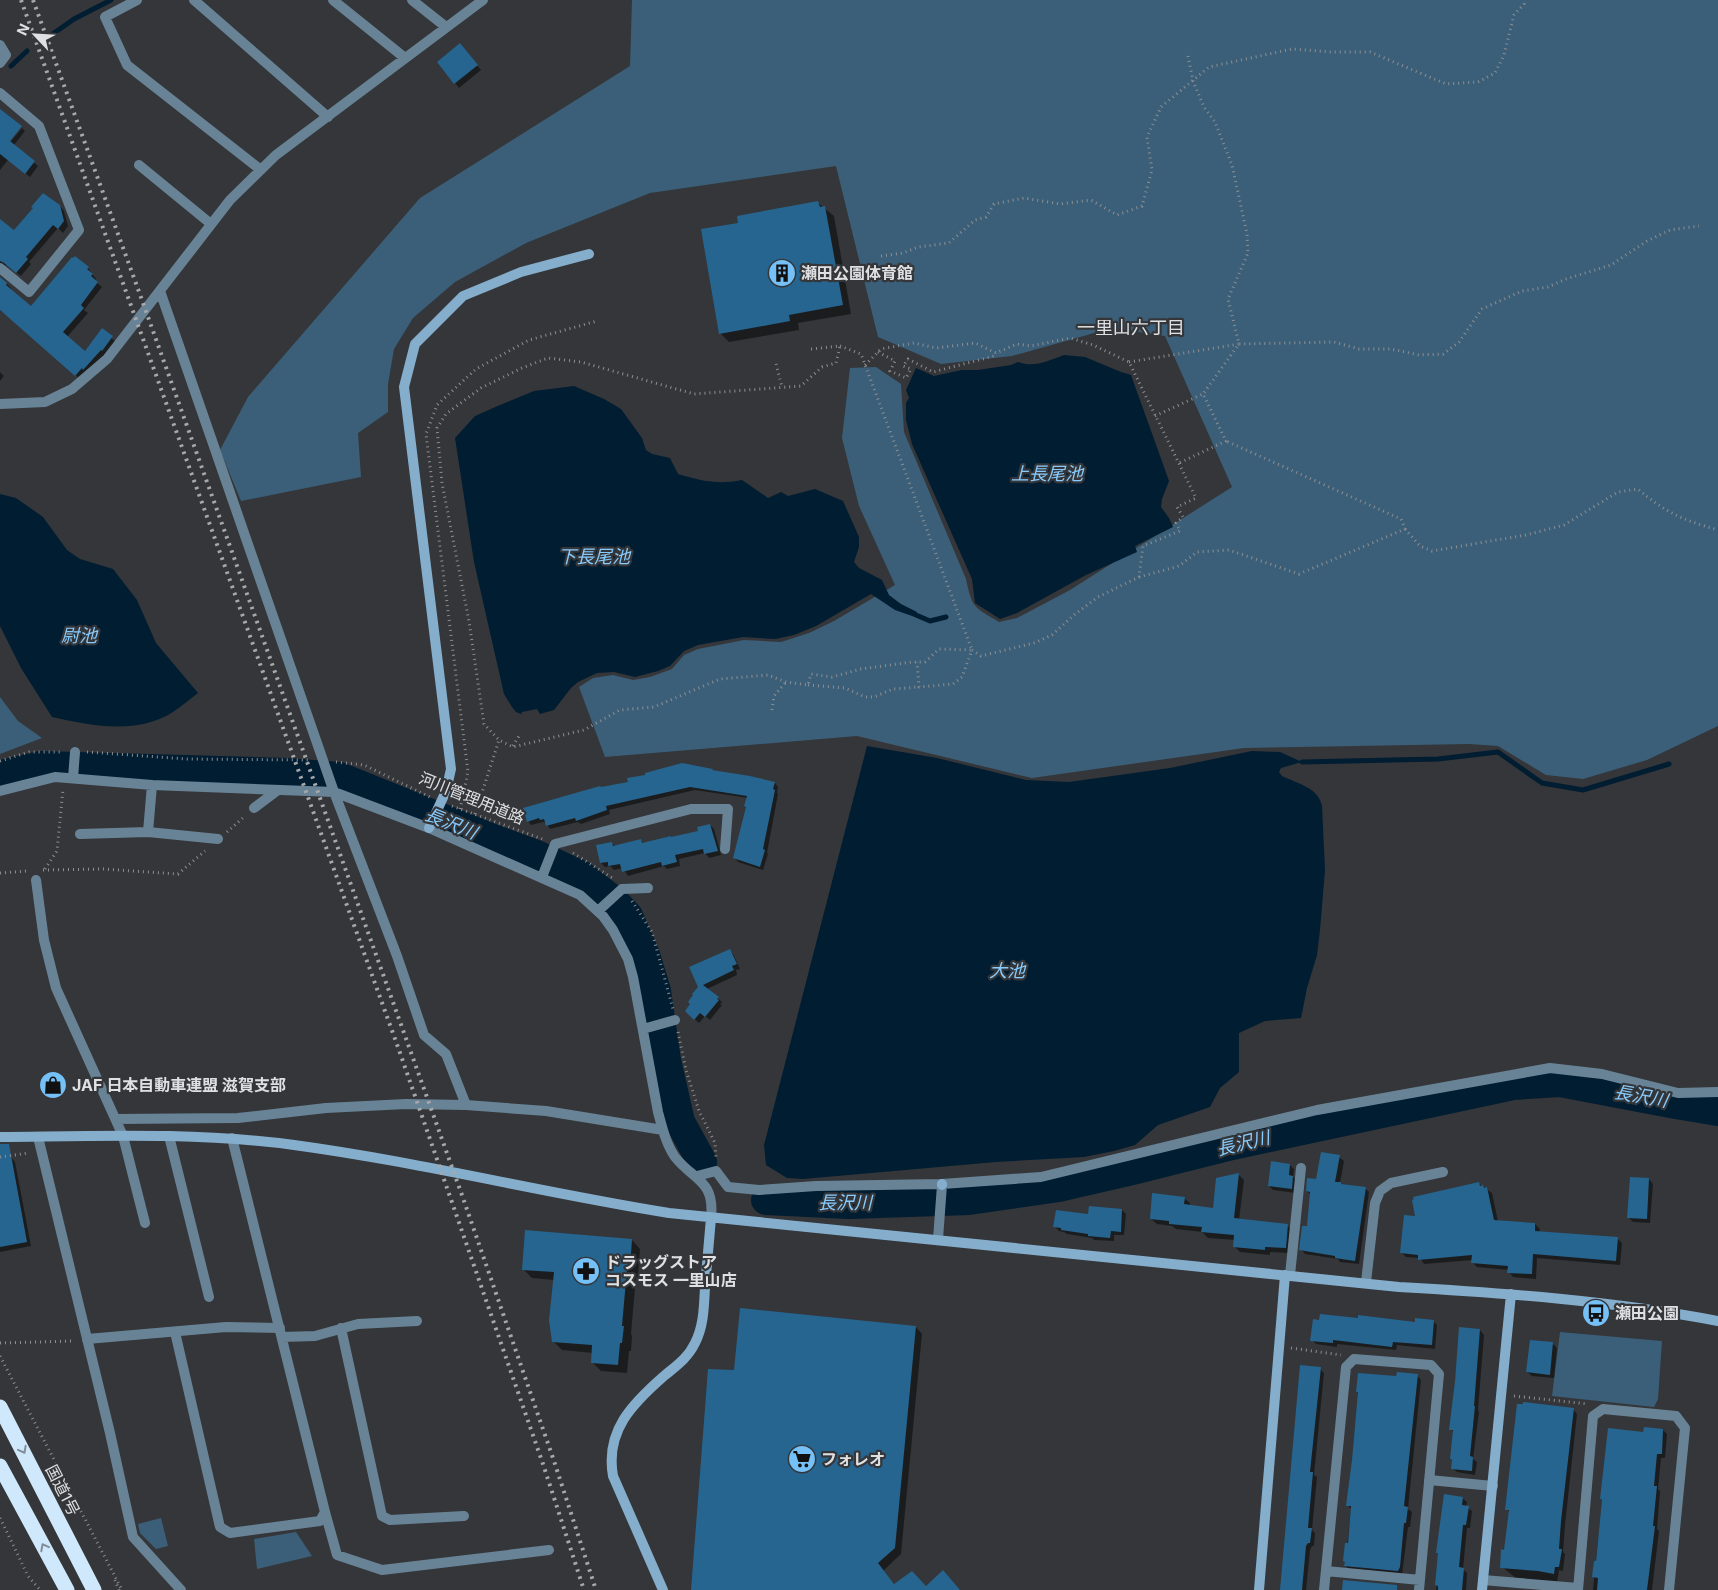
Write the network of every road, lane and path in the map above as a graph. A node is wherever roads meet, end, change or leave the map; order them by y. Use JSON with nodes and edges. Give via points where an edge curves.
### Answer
{"nodes":[{"id":1,"x":137,"y":0,"type":"edge"},
{"id":2,"x":194,"y":0,"type":"edge"},
{"id":3,"x":333,"y":0,"type":"edge"},
{"id":4,"x":412,"y":0,"type":"edge"},
{"id":5,"x":483,"y":0,"type":"edge"},
{"id":6,"x":1524,"y":0,"type":"edge"},
{"id":7,"x":446,"y":27,"type":"junction"},
{"id":8,"x":0,"y":45,"type":"edge"},
{"id":9,"x":1188,"y":56,"type":"dead end"},
{"id":10,"x":405,"y":58,"type":"junction"},
{"id":11,"x":0,"y":63,"type":"edge"},
{"id":12,"x":1193,"y":82,"type":"junction"},
{"id":13,"x":0,"y":93,"type":"edge"},
{"id":14,"x":328,"y":117,"type":"junction"},
{"id":15,"x":139,"y":165,"type":"dead end"},
{"id":16,"x":261,"y":170,"type":"junction"},
{"id":17,"x":211,"y":224,"type":"junction"},
{"id":18,"x":1699,"y":226,"type":"dead end"},
{"id":19,"x":589,"y":254,"type":"dead end"},
{"id":20,"x":881,"y":256,"type":"dead end"},
{"id":21,"x":0,"y":268,"type":"edge"},
{"id":22,"x":160,"y":290,"type":"junction"},
{"id":23,"x":597,"y":321,"type":"dead end"},
{"id":24,"x":1239,"y":344,"type":"junction"},
{"id":25,"x":840,"y":346,"type":"junction"},
{"id":26,"x":811,"y":349,"type":"dead end"},
{"id":27,"x":878,"y":352,"type":"junction"},
{"id":28,"x":996,"y":353,"type":"junction"},
{"id":29,"x":1129,"y":362,"type":"junction"},
{"id":30,"x":776,"y":364,"type":"dead end"},
{"id":31,"x":865,"y":365,"type":"junction"},
{"id":32,"x":782,"y":387,"type":"junction"},
{"id":33,"x":1203,"y":394,"type":"junction"},
{"id":34,"x":0,"y":404,"type":"edge"},
{"id":35,"x":1155,"y":416,"type":"junction"},
{"id":36,"x":1226,"y":441,"type":"junction"},
{"id":37,"x":1179,"y":463,"type":"junction"},
{"id":38,"x":1405,"y":529,"type":"junction"},
{"id":39,"x":1718,"y":530,"type":"edge"},
{"id":40,"x":1138,"y":577,"type":"junction"},
{"id":41,"x":972,"y":650,"type":"junction"},
{"id":42,"x":917,"y":662,"type":"junction"},
{"id":43,"x":786,"y":682,"type":"junction"},
{"id":44,"x":808,"y":685,"type":"junction"},
{"id":45,"x":919,"y":687,"type":"junction"},
{"id":46,"x":772,"y":710,"type":"dead end"},
{"id":47,"x":519,"y":736,"type":"dead end"},
{"id":48,"x":499,"y":740,"type":"junction"},
{"id":49,"x":513,"y":747,"type":"junction"},
{"id":50,"x":75,"y":752,"type":"junction"},
{"id":51,"x":323,"y":760,"type":"junction"},
{"id":52,"x":0,"y":761,"type":"edge"},
{"id":53,"x":70,"y":777,"type":"junction"},
{"id":54,"x":152,"y":785,"type":"junction"},
{"id":55,"x":278,"y":790,"type":"junction"},
{"id":56,"x":0,"y":791,"type":"edge"},
{"id":57,"x":334,"y":792,"type":"junction"},
{"id":58,"x":441,"y":802,"type":"junction"},
{"id":59,"x":254,"y":808,"type":"joint"},
{"id":60,"x":460,"y":809,"type":"junction"},
{"id":61,"x":475,"y":814,"type":"junction"},
{"id":62,"x":429,"y":828,"type":"junction"},
{"id":63,"x":148,"y":832,"type":"junction"},
{"id":64,"x":80,"y":834,"type":"dead end"},
{"id":65,"x":218,"y":840,"type":"junction"},
{"id":66,"x":555,"y":845,"type":"junction"},
{"id":67,"x":725,"y":849,"type":"dead end"},
{"id":68,"x":45,"y":870,"type":"junction"},
{"id":69,"x":0,"y":873,"type":"edge"},
{"id":70,"x":542,"y":876,"type":"junction"},
{"id":71,"x":36,"y":880,"type":"dead end"},
{"id":72,"x":648,"y":888,"type":"dead end"},
{"id":73,"x":622,"y":890,"type":"junction"},
{"id":74,"x":598,"y":910,"type":"junction"},
{"id":75,"x":674,"y":1020,"type":"junction"},
{"id":76,"x":644,"y":1029,"type":"junction"},
{"id":77,"x":1718,"y":1092,"type":"edge"},
{"id":78,"x":466,"y":1105,"type":"junction"},
{"id":79,"x":116,"y":1119,"type":"junction"},
{"id":80,"x":663,"y":1130,"type":"junction"},
{"id":81,"x":123,"y":1136,"type":"junction"},
{"id":82,"x":169,"y":1136,"type":"junction"},
{"id":83,"x":0,"y":1137,"type":"edge"},
{"id":84,"x":38,"y":1137,"type":"junction"},
{"id":85,"x":232,"y":1138,"type":"junction"},
{"id":86,"x":42,"y":1152,"type":"junction"},
{"id":87,"x":0,"y":1157,"type":"edge"},
{"id":88,"x":1301,"y":1168,"type":"dead end"},
{"id":89,"x":716,"y":1172,"type":"junction"},
{"id":90,"x":1443,"y":1172,"type":"dead end"},
{"id":91,"x":697,"y":1176,"type":"junction"},
{"id":92,"x":942,"y":1185,"type":"junction"},
{"id":93,"x":711,"y":1218,"type":"junction"},
{"id":94,"x":144,"y":1222,"type":"dead end"},
{"id":95,"x":938,"y":1240,"type":"junction"},
{"id":96,"x":1288,"y":1275,"type":"junction"},
{"id":97,"x":1366,"y":1282,"type":"junction"},
{"id":98,"x":1511,"y":1294,"type":"junction"},
{"id":99,"x":209,"y":1297,"type":"dead end"},
{"id":100,"x":417,"y":1321,"type":"dead end"},
{"id":101,"x":1718,"y":1321,"type":"edge"},
{"id":102,"x":341,"y":1328,"type":"junction"},
{"id":103,"x":175,"y":1332,"type":"junction"},
{"id":104,"x":281,"y":1332,"type":"junction"},
{"id":105,"x":87,"y":1339,"type":"junction"},
{"id":106,"x":0,"y":1343,"type":"edge"},
{"id":107,"x":1280,"y":1347,"type":"junction"},
{"id":108,"x":0,"y":1356,"type":"edge"},
{"id":109,"x":1350,"y":1361,"type":"junction"},
{"id":110,"x":1501,"y":1394,"type":"junction"},
{"id":111,"x":0,"y":1407,"type":"edge"},
{"id":112,"x":1597,"y":1412,"type":"junction"},
{"id":113,"x":0,"y":1466,"type":"edge"},
{"id":114,"x":1429,"y":1480,"type":"junction"},
{"id":115,"x":1493,"y":1486,"type":"junction"},
{"id":116,"x":326,"y":1512,"type":"junction"},
{"id":117,"x":464,"y":1516,"type":"dead end"},
{"id":118,"x":0,"y":1518,"type":"edge"},
{"id":119,"x":549,"y":1550,"type":"dead end"},
{"id":120,"x":1326,"y":1571,"type":"junction"},
{"id":121,"x":1419,"y":1585,"type":"edge"},
{"id":122,"x":1483,"y":1585,"type":"edge"},
{"id":123,"x":1578,"y":1589,"type":"edge"},
{"id":124,"x":40,"y":1590,"type":"edge"},
{"id":125,"x":67,"y":1590,"type":"edge"},
{"id":126,"x":94,"y":1590,"type":"edge"},
{"id":127,"x":121,"y":1590,"type":"edge"},
{"id":128,"x":181,"y":1590,"type":"edge"},
{"id":129,"x":663,"y":1590,"type":"edge"},
{"id":130,"x":1259,"y":1590,"type":"edge"},
{"id":131,"x":1324,"y":1590,"type":"edge"},
{"id":132,"x":1669,"y":1590,"type":"edge"}],
"edges":[{"from":1,"to":16,"type":"street","via":[[105,17],[127,65]]},
{"from":2,"to":14,"type":"street"},
{"from":3,"to":10,"type":"street"},
{"from":4,"to":7,"type":"street"},
{"from":5,"to":7,"type":"street"},
{"from":6,"to":12,"type":"path","via":[[1514,15],[1504,55],[1495,73],[1478,82],[1446,84],[1370,52],[1292,49],[1210,67]]},
{"from":7,"to":10,"type":"street"},
{"from":8,"to":11,"type":"street","via":[[6,55]]},
{"from":9,"to":12,"type":"path"},
{"from":10,"to":14,"type":"street"},
{"from":12,"to":20,"type":"path","via":[[1161,107],[1147,137],[1152,170],[1142,206],[1117,215],[1091,200],[1060,204],[1024,198],[994,204],[986,217],[975,220],[949,243]]},
{"from":12,"to":24,"type":"path","via":[[1215,122],[1232,165],[1247,234],[1248,253],[1228,299]]},
{"from":13,"to":21,"type":"street","via":[[39,126],[79,230],[30,292]]},
{"from":14,"to":16,"type":"street"},
{"from":15,"to":17,"type":"street"},
{"from":16,"to":17,"type":"street"},
{"from":17,"to":22,"type":"street"},
{"from":18,"to":24,"type":"path","via":[[1670,230],[1647,241],[1611,266],[1548,287],[1522,291],[1482,309],[1459,342],[1443,354],[1359,349],[1334,342]]},
{"from":19,"to":58,"type":"street","via":[[521,272],[463,296],[415,344],[404,387],[451,769]]},
{"from":22,"to":34,"type":"street","via":[[107,359],[72,389],[45,402]]},
{"from":22,"to":51,"type":"street"},
{"from":23,"to":60,"type":"path","via":[[529,340],[476,369],[437,405],[426,434],[468,772]]},
{"from":24,"to":29,"type":"path"},
{"from":24,"to":33,"type":"path"},
{"from":25,"to":26,"type":"path"},
{"from":25,"to":31,"type":"path","via":[[861,354]]},
{"from":25,"to":32,"type":"path","via":[[836,363],[822,367],[801,386]]},
{"from":27,"to":28,"type":"path","via":[[914,344],[936,348],[975,343]]},
{"from":27,"to":28,"type":"path","via":[[895,361],[890,371],[906,378],[911,369],[903,366],[908,359],[933,372]]},
{"from":27,"to":31,"type":"path"},
{"from":28,"to":29,"type":"path","via":[[1017,344],[1031,346],[1070,338]]},
{"from":29,"to":35,"type":"path"},
{"from":30,"to":32,"type":"path"},
{"from":31,"to":41,"type":"path"},
{"from":32,"to":48,"type":"path","via":[[694,394],[581,362],[548,358],[481,388],[446,414],[437,428],[442,483],[469,621],[484,724]]},
{"from":33,"to":35,"type":"path"},
{"from":33,"to":36,"type":"path"},
{"from":35,"to":37,"type":"path"},
{"from":36,"to":37,"type":"path"},
{"from":36,"to":38,"type":"path","via":[[1401,519]]},
{"from":37,"to":40,"type":"path","via":[[1196,498],[1177,508],[1183,517],[1176,523],[1180,531],[1143,546]]},
{"from":38,"to":39,"type":"path","via":[[1420,546],[1432,551],[1526,535],[1564,525],[1618,492],[1638,489],[1657,506],[1688,521]]},
{"from":38,"to":40,"type":"path","via":[[1299,574],[1229,550],[1197,552],[1179,566]]},
{"from":40,"to":41,"type":"path","via":[[1098,597],[1052,634],[1034,643],[981,656]]},
{"from":41,"to":42,"type":"path","via":[[939,649],[924,662]]},
{"from":41,"to":45,"type":"path","via":[[962,677],[953,684]]},
{"from":42,"to":44,"type":"path","via":[[832,677],[811,674]]},
{"from":42,"to":45,"type":"path"},
{"from":43,"to":44,"type":"path"},
{"from":43,"to":46,"type":"path","via":[[774,696]]},
{"from":43,"to":49,"type":"path","via":[[768,675],[720,679],[654,706],[620,710],[584,730]]},
{"from":44,"to":45,"type":"path","via":[[845,688],[865,697],[893,689]]},
{"from":47,"to":49,"type":"path"},
{"from":48,"to":49,"type":"path"},
{"from":48,"to":61,"type":"path"},
{"from":50,"to":51,"type":"path","name":"河川管理用道路","via":[[187,759]]},
{"from":50,"to":52,"type":"path","name":"河川管理用道路","via":[[29,752]]},
{"from":50,"to":53,"type":"street"},
{"from":51,"to":57,"type":"street"},
{"from":51,"to":58,"type":"path","name":"河川管理用道路","via":[[364,765]]},
{"from":53,"to":54,"type":"street"},
{"from":53,"to":56,"type":"street","via":[[54,777]]},
{"from":53,"to":68,"type":"path","via":[[57,851]]},
{"from":54,"to":55,"type":"street"},
{"from":54,"to":63,"type":"street"},
{"from":55,"to":57,"type":"street"},
{"from":55,"to":59,"type":"street"},
{"from":57,"to":62,"type":"street"},
{"from":57,"to":78,"type":"street","via":[[424,1034],[446,1054]]},
{"from":58,"to":60,"type":"path","name":"河川管理用道路"},
{"from":58,"to":62,"type":"street"},
{"from":59,"to":65,"type":"path"},
{"from":60,"to":61,"type":"path","name":"河川管理用道路"},
{"from":61,"to":66,"type":"path","name":"河川管理用道路"},
{"from":62,"to":70,"type":"street"},
{"from":63,"to":64,"type":"street"},
{"from":63,"to":65,"type":"street"},
{"from":65,"to":68,"type":"path","via":[[178,874],[103,869]]},
{"from":66,"to":67,"type":"street","via":[[692,810],[728,809]]},
{"from":66,"to":70,"type":"street"},
{"from":66,"to":73,"type":"path","name":"河川管理用道路","via":[[614,878]]},
{"from":68,"to":69,"type":"path"},
{"from":70,"to":74,"type":"street","via":[[580,895]]},
{"from":71,"to":79,"type":"street","via":[[44,940],[56,988]]},
{"from":72,"to":73,"type":"street"},
{"from":73,"to":74,"type":"street"},
{"from":73,"to":75,"type":"path","name":"河川管理用道路","via":[[652,932]]},
{"from":74,"to":76,"type":"street","via":[[628,958]]},
{"from":75,"to":76,"type":"street"},
{"from":75,"to":89,"type":"path","name":"河川管理用道路","via":[[699,1111],[715,1143]]},
{"from":76,"to":80,"type":"street"},
{"from":77,"to":92,"type":"street","via":[[1678,1093],[1602,1074],[1550,1068],[1317,1110],[1040,1177]]},
{"from":78,"to":79,"type":"street","via":[[326,1108],[238,1118]]},
{"from":78,"to":80,"type":"street","via":[[546,1111]]},
{"from":79,"to":81,"type":"street"},
{"from":80,"to":91,"type":"street","via":[[676,1158]]},
{"from":81,"to":82,"type":"street"},
{"from":81,"to":84,"type":"street"},
{"from":81,"to":94,"type":"street"},
{"from":82,"to":85,"type":"street"},
{"from":82,"to":99,"type":"street"},
{"from":83,"to":84,"type":"street"},
{"from":84,"to":86,"type":"street"},
{"from":85,"to":93,"type":"street","via":[[431,1167],[596,1201]]},
{"from":85,"to":104,"type":"street"},
{"from":86,"to":87,"type":"path"},
{"from":86,"to":105,"type":"street"},
{"from":88,"to":96,"type":"street"},
{"from":89,"to":91,"type":"street"},
{"from":89,"to":92,"type":"street","via":[[728,1187],[759,1190]]},
{"from":90,"to":97,"type":"street","via":[[1391,1183],[1380,1191],[1375,1203]]},
{"from":91,"to":93,"type":"street","via":[[712,1199]]},
{"from":92,"to":95,"type":"street"},
{"from":93,"to":95,"type":"street"},
{"from":93,"to":129,"type":"street","via":[[702,1318],[696,1341],[680,1363],[629,1410],[613,1444],[613,1476]]},
{"from":95,"to":96,"type":"street"},
{"from":96,"to":97,"type":"street"},
{"from":96,"to":107,"type":"street"},
{"from":97,"to":98,"type":"street"},
{"from":98,"to":101,"type":"street"},
{"from":98,"to":110,"type":"street"},
{"from":100,"to":102,"type":"street"},
{"from":102,"to":104,"type":"street","via":[[315,1336]]},
{"from":102,"to":117,"type":"street","via":[[382,1516],[390,1520]]},
{"from":103,"to":104,"type":"street","via":[[226,1327]]},
{"from":103,"to":105,"type":"street"},
{"from":103,"to":116,"type":"street","via":[[220,1527],[230,1533],[320,1522]]},
{"from":104,"to":116,"type":"street"},
{"from":105,"to":106,"type":"path","via":[[66,1343]]},
{"from":105,"to":128,"type":"street","via":[[133,1537]]},
{"from":107,"to":109,"type":"path","via":[[1340,1354]]},
{"from":107,"to":130,"type":"street"},
{"from":108,"to":127,"type":"path"},
{"from":109,"to":114,"type":"street","via":[[1431,1365],[1439,1374]]},
{"from":109,"to":120,"type":"street","via":[[1346,1367]]},
{"from":110,"to":112,"type":"path","via":[[1588,1404]]},
{"from":110,"to":115,"type":"street"},
{"from":111,"to":126,"type":"highway","name":"国道1号","one_way":true},
{"from":112,"to":123,"type":"street","via":[[1593,1416]]},
{"from":112,"to":132,"type":"street","via":[[1603,1409],[1676,1416],[1685,1428]]},
{"from":125,"to":113,"type":"highway","one_way":true},
{"from":114,"to":115,"type":"street"},
{"from":114,"to":121,"type":"street"},
{"from":115,"to":122,"type":"street"},
{"from":116,"to":119,"type":"street","via":[[337,1555],[382,1570]]},
{"from":118,"to":124,"type":"path","via":[[28,1576]]},
{"from":120,"to":121,"type":"street"},
{"from":120,"to":131,"type":"street"},
{"from":122,"to":123,"type":"street"}]}
